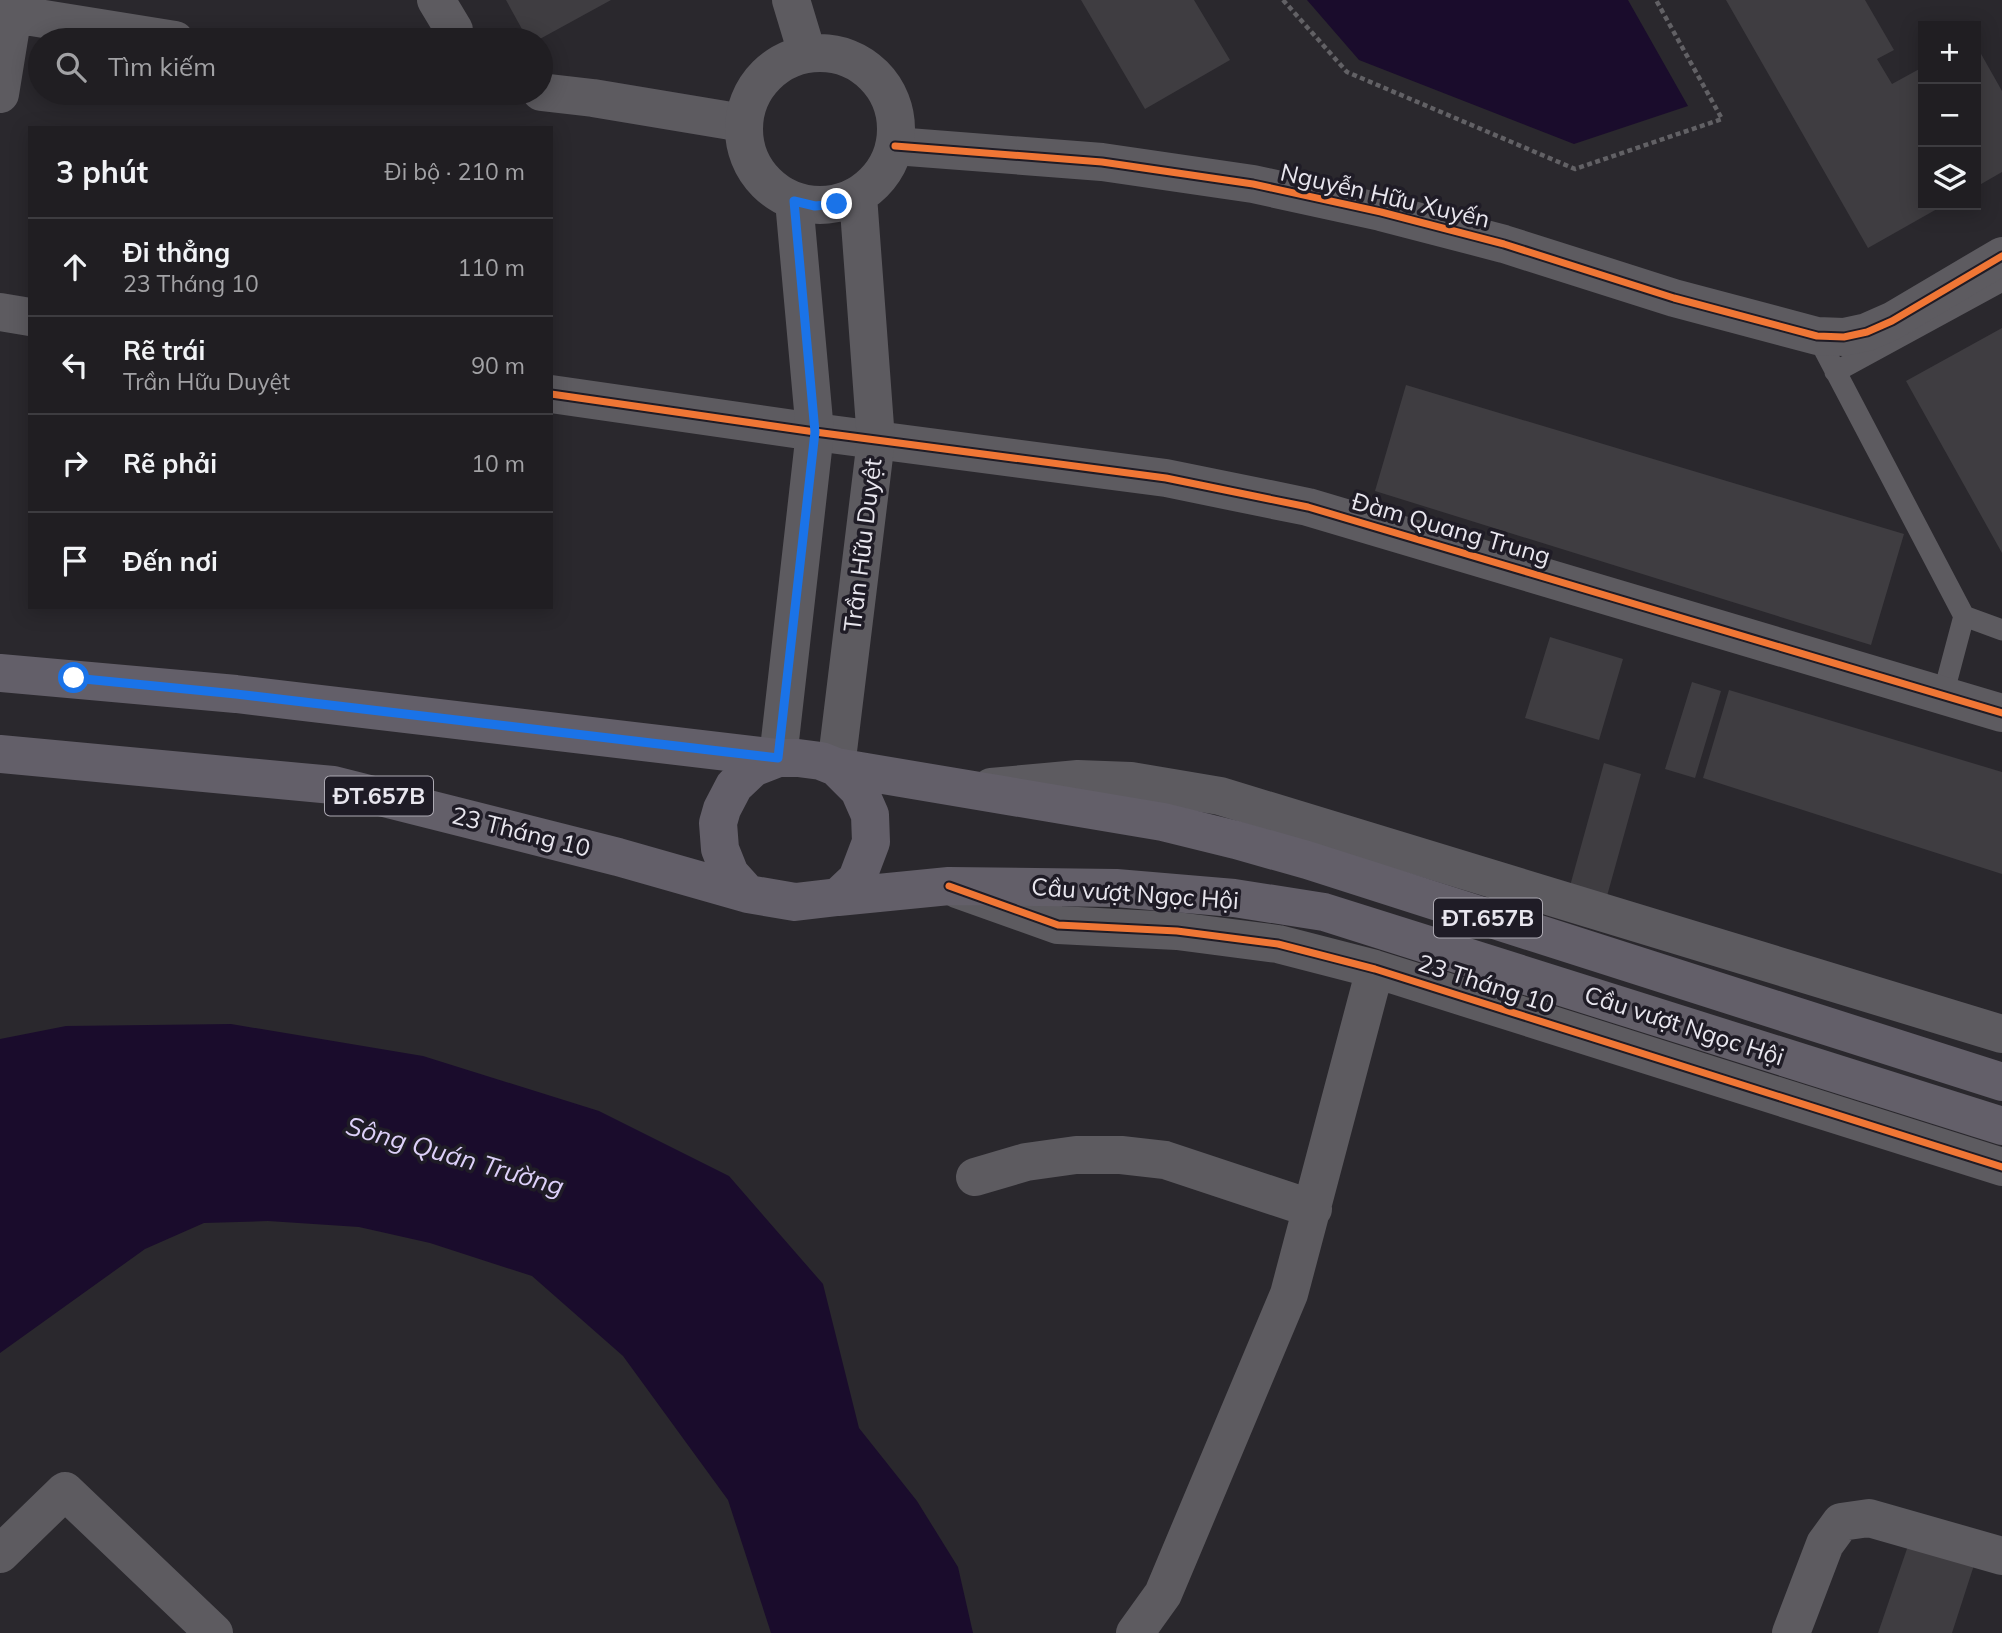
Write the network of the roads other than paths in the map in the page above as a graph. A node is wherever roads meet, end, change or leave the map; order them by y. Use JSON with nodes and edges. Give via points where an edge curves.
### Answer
{"nodes":[{"id":1,"x":436,"y":0,"type":"edge"},
{"id":2,"x":791,"y":0,"type":"edge"},
{"id":3,"x":15,"y":7,"type":"edge"},
{"id":4,"x":117,"y":28,"type":"edge"},
{"id":5,"x":453,"y":28,"type":"edge"},
{"id":6,"x":807,"y":53,"type":"junction"},
{"id":7,"x":553,"y":93,"type":"edge"},
{"id":8,"x":0,"y":94,"type":"edge"},
{"id":9,"x":743,"y":123,"type":"junction"},
{"id":10,"x":895,"y":146,"type":"junction"},
{"id":11,"x":858,"y":196,"type":"junction"},
{"id":12,"x":794,"y":201,"type":"junction"},
{"id":13,"x":2002,"y":256,"type":"edge"},
{"id":14,"x":2002,"y":281,"type":"edge"},
{"id":15,"x":0,"y":312,"type":"edge"},
{"id":16,"x":28,"y":317,"type":"edge"},
{"id":17,"x":1817,"y":336,"type":"junction"},
{"id":18,"x":1835,"y":372,"type":"junction"},
{"id":19,"x":553,"y":394,"type":"edge"},
{"id":20,"x":815,"y":432,"type":"junction"},
{"id":21,"x":876,"y":440,"type":"junction"},
{"id":22,"x":1964,"y":616,"type":"junction"},
{"id":23,"x":2002,"y":630,"type":"edge"},
{"id":24,"x":0,"y":673,"type":"edge"},
{"id":25,"x":1944,"y":695,"type":"junction"},
{"id":26,"x":2002,"y":713,"type":"edge"},
{"id":27,"x":0,"y":754,"type":"edge"},
{"id":28,"x":778,"y":758,"type":"junction"},
{"id":29,"x":836,"y":767,"type":"junction"},
{"id":30,"x":964,"y":790,"type":"junction"},
{"id":31,"x":949,"y":886,"type":"junction"},
{"id":32,"x":748,"y":894,"type":"junction"},
{"id":33,"x":838,"y":897,"type":"junction"},
{"id":34,"x":1375,"y":969,"type":"junction"},
{"id":35,"x":2002,"y":1034,"type":"edge"},
{"id":36,"x":2002,"y":1082,"type":"edge"},
{"id":37,"x":2002,"y":1126,"type":"edge"},
{"id":38,"x":2002,"y":1167,"type":"edge"},
{"id":39,"x":975,"y":1177,"type":"dead end"},
{"id":40,"x":1313,"y":1209,"type":"junction"},
{"id":41,"x":0,"y":1554,"type":"edge"},
{"id":42,"x":2002,"y":1556,"type":"edge"},
{"id":43,"x":214,"y":1633,"type":"edge"},
{"id":44,"x":1135,"y":1633,"type":"edge"},
{"id":45,"x":1791,"y":1633,"type":"edge"}],
"edges":[{"from":1,"to":5,"type":"street"},
{"from":2,"to":6,"type":"street"},
{"from":3,"to":4,"type":"street"},
{"from":3,"to":8,"type":"street"},
{"from":6,"to":9,"type":"street","via":[[783,62],[763,78],[749,99]]},
{"from":6,"to":10,"type":"street","via":[[832,53],[876,76],[890,97],[896,121]]},
{"from":7,"to":9,"type":"street"},
{"from":9,"to":12,"type":"street","via":[[745,147],[755,171],[771,189]]},
{"from":10,"to":11,"type":"street","via":[[888,166]]},
{"from":10,"to":17,"type":"street","name":"Nguyễn Hữu Xuyến","via":[[1102,162],[1253,184],[1504,244],[1674,298]]},
{"from":11,"to":12,"type":"street","via":[[815,206]]},
{"from":11,"to":21,"type":"street","name":"Trần Hữu Duyệt"},
{"from":12,"to":20,"type":"street"},
{"from":13,"to":17,"type":"street","name":"Nguyễn Hữu Xuyến","via":[[1867,332]]},
{"from":14,"to":18,"type":"lane"},
{"from":15,"to":16,"type":"street"},
{"from":17,"to":18,"type":"lane"},
{"from":18,"to":22,"type":"lane"},
{"from":19,"to":20,"type":"street","name":"Đàm Quang Trung"},
{"from":20,"to":21,"type":"street","name":"Đàm Quang Trung"},
{"from":20,"to":28,"type":"street"},
{"from":21,"to":25,"type":"street","name":"Đàm Quang Trung","via":[[1166,478],[1308,507]]},
{"from":21,"to":29,"type":"street","name":"Trần Hữu Duyệt"},
{"from":22,"to":23,"type":"lane"},
{"from":22,"to":25,"type":"lane"},
{"from":24,"to":28,"type":"main road","number":"ĐT.657B","via":[[236,694]]},
{"from":25,"to":26,"type":"street","name":"Đàm Quang Trung"},
{"from":27,"to":32,"type":"main road","name":"23 Tháng 10","number":"ĐT.657B","via":[[333,785]]},
{"from":28,"to":29,"type":"main road","number":"ĐT.657B","via":[[821,761]]},
{"from":28,"to":32,"type":"main road","number":"ĐT.657B","via":[[753,768],[734,786],[718,823],[719,849],[730,874]]},
{"from":29,"to":30,"type":"main road","number":"ĐT.657B"},
{"from":29,"to":33,"type":"main road","via":[[859,790],[870,815],[871,842],[857,879]]},
{"from":30,"to":35,"type":"street","via":[[1079,779],[1131,781],[1220,796]]},
{"from":30,"to":36,"type":"main road","name":"Cầu vượt Ngọc Hội","number":"ĐT.657B","via":[[1115,813],[1236,840]]},
{"from":31,"to":33,"type":"main road","name":"23 Tháng 10","number":"ĐT.657B"},
{"from":31,"to":34,"type":"street","name":"23 Tháng 10","via":[[1058,925],[1177,931],[1278,944]]},
{"from":31,"to":37,"type":"main road","name":"Cầu vượt Ngọc Hội","number":"ĐT.657B","via":[[1116,888],[1234,898],[1324,912]]},
{"from":32,"to":33,"type":"main road","number":"ĐT.657B","via":[[795,902]]},
{"from":34,"to":38,"type":"street","name":"23 Tháng 10"},
{"from":34,"to":40,"type":"street"},
{"from":39,"to":40,"type":"street","via":[[1026,1162],[1121,1155],[1165,1160]]},
{"from":40,"to":44,"type":"street","via":[[1289,1294],[1163,1594]]},
{"from":41,"to":43,"type":"street","via":[[65,1491]]},
{"from":42,"to":45,"type":"street","via":[[1869,1518],[1841,1522],[1825,1544]]}]}
